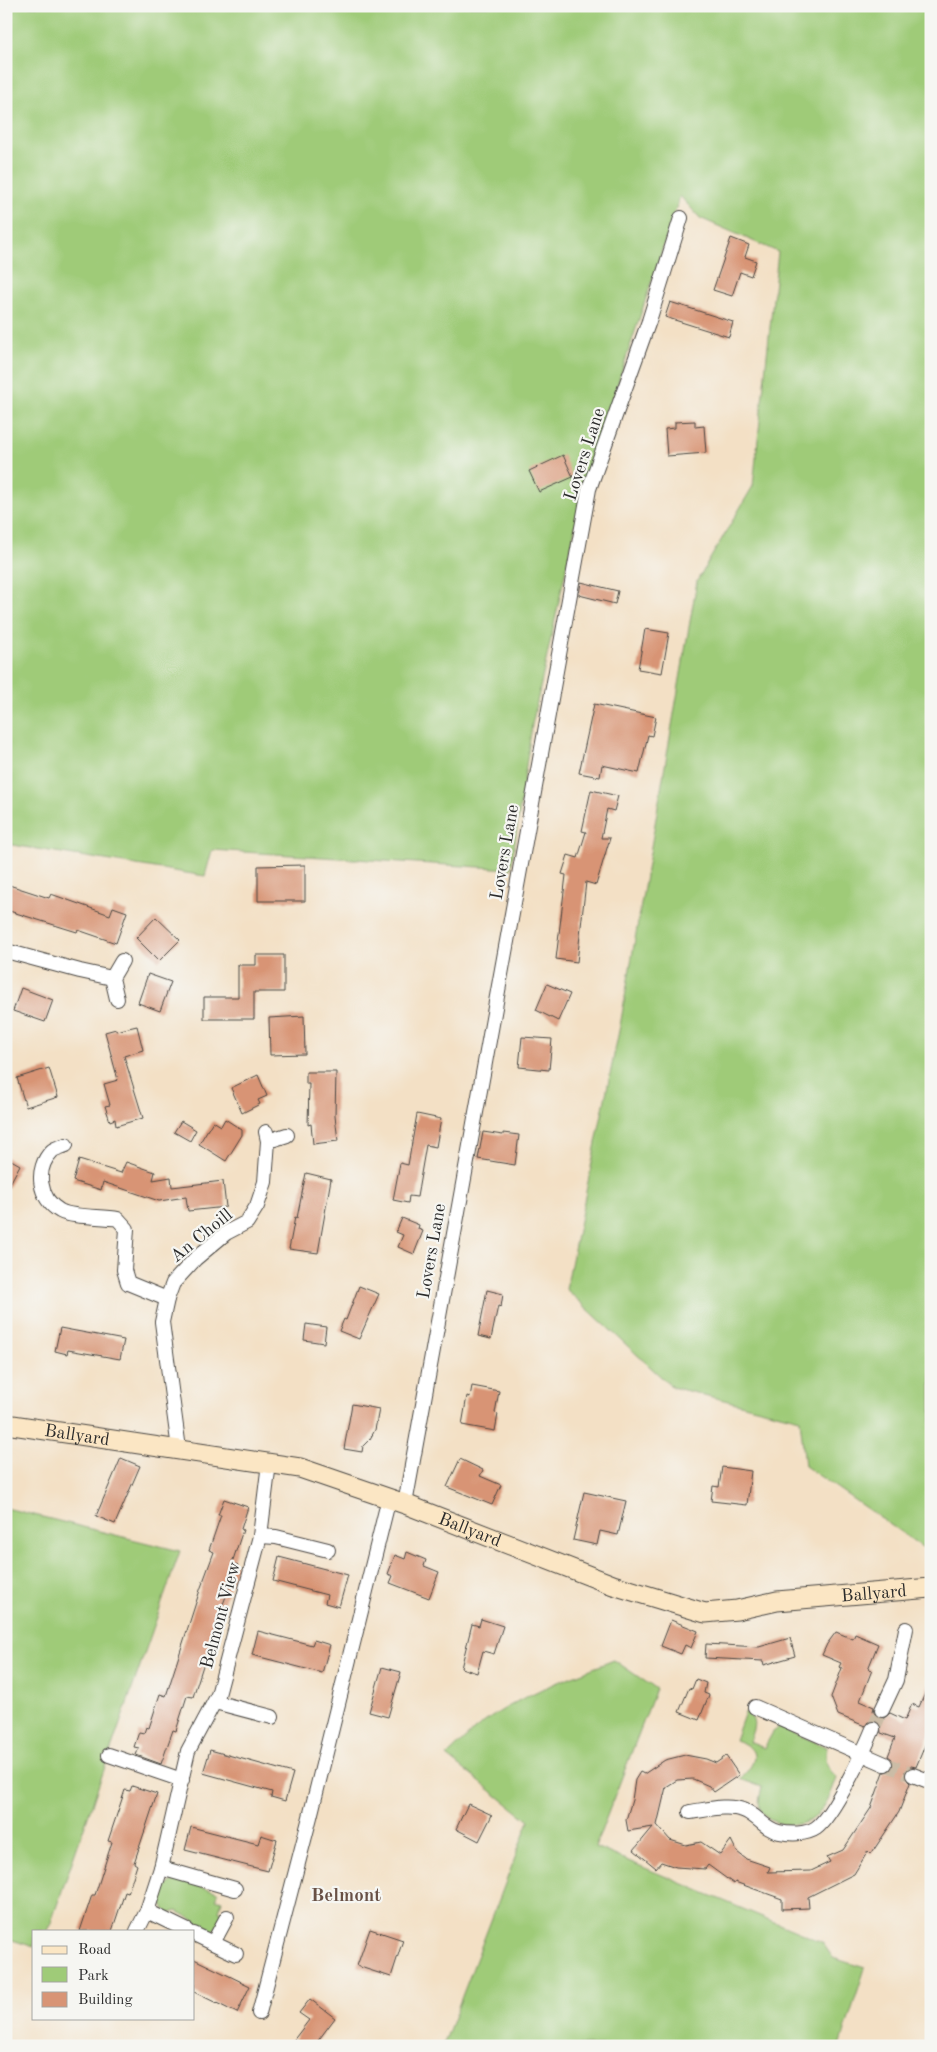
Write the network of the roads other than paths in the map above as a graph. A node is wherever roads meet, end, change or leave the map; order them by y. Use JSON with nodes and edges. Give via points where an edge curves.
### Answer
{"nodes":[{"id":1,"x":681,"y":218,"type":"dead end"},
{"id":2,"x":6,"y":951,"type":"edge"},
{"id":3,"x":122,"y":961,"type":"dead end"},
{"id":4,"x":112,"y":978,"type":"junction"},
{"id":5,"x":117,"y":999,"type":"dead end"},
{"id":6,"x":287,"y":1135,"type":"dead end"},
{"id":7,"x":66,"y":1145,"type":"dead end"},
{"id":8,"x":167,"y":1299,"type":"junction"},
{"id":9,"x":6,"y":1424,"type":"edge"},
{"id":10,"x":179,"y":1449,"type":"junction"},
{"id":11,"x":269,"y":1463,"type":"junction"},
{"id":12,"x":397,"y":1501,"type":"junction"},
{"id":13,"x":260,"y":1536,"type":"junction"},
{"id":14,"x":328,"y":1550,"type":"dead end"},
{"id":15,"x":931,"y":1588,"type":"edge"},
{"id":16,"x":906,"y":1629,"type":"dead end"},
{"id":17,"x":214,"y":1702,"type":"junction"},
{"id":18,"x":755,"y":1708,"type":"dead end"},
{"id":19,"x":882,"y":1710,"type":"tunnel mouth"},
{"id":20,"x":272,"y":1717,"type":"dead end"},
{"id":21,"x":874,"y":1729,"type":"tunnel mouth"},
{"id":22,"x":862,"y":1754,"type":"junction"},
{"id":23,"x":109,"y":1755,"type":"dead end"},
{"id":24,"x":885,"y":1764,"type":"tunnel mouth"},
{"id":25,"x":913,"y":1775,"type":"tunnel mouth"},
{"id":26,"x":182,"y":1780,"type":"junction"},
{"id":27,"x":931,"y":1782,"type":"edge"},
{"id":28,"x":690,"y":1812,"type":"dead end"},
{"id":29,"x":161,"y":1868,"type":"junction"},
{"id":30,"x":234,"y":1889,"type":"dead end"},
{"id":31,"x":147,"y":1911,"type":"junction"},
{"id":32,"x":227,"y":1917,"type":"dead end"},
{"id":33,"x":138,"y":1930,"type":"edge"},
{"id":34,"x":186,"y":1930,"type":"edge"},
{"id":35,"x":195,"y":1934,"type":"edge"},
{"id":36,"x":213,"y":1943,"type":"junction"},
{"id":37,"x":236,"y":1954,"type":"dead end"},
{"id":38,"x":259,"y":2013,"type":"dead end"}],
"edges":[{"from":1,"to":12,"type":"street","name":"Lovers Lane","via":[[649,321],[589,489]]},
{"from":2,"to":4,"type":"street"},
{"from":3,"to":4,"type":"street"},
{"from":4,"to":5,"type":"street"},
{"from":6,"to":8,"type":"street","name":"An Choill","via":[[267,1137],[265,1182],[257,1206],[247,1222],[226,1233],[195,1259],[173,1283]]},
{"from":7,"to":8,"type":"street","via":[[52,1151],[41,1170],[45,1196],[61,1211],[118,1219],[127,1230],[124,1270],[128,1283]]},
{"from":8,"to":10,"type":"street","name":"An Choill","via":[[162,1322]]},
{"from":9,"to":10,"type":"street","name":"Ballyard"},
{"from":10,"to":11,"type":"street","name":"Ballyard"},
{"from":11,"to":12,"type":"street","name":"Ballyard","via":[[300,1468]]},
{"from":11,"to":13,"type":"street","name":"Belmont View"},
{"from":12,"to":15,"type":"street","name":"Ballyard","via":[[613,1585],[705,1613],[777,1602]]},
{"from":12,"to":38,"type":"street","name":"Lovers Lane"},
{"from":13,"to":14,"type":"street"},
{"from":13,"to":17,"type":"street","name":"Belmont View"},
{"from":16,"to":19,"type":"street","via":[[896,1680]]},
{"from":17,"to":20,"type":"street"},
{"from":17,"to":26,"type":"street","name":"Belmont View","via":[[188,1752]]},
{"from":18,"to":22,"type":"street"},
{"from":21,"to":22,"type":"street"},
{"from":22,"to":24,"type":"street"},
{"from":22,"to":28,"type":"street","via":[[830,1813],[816,1828],[799,1834],[778,1832],[744,1810],[728,1808]]},
{"from":23,"to":26,"type":"street"},
{"from":25,"to":27,"type":"street"},
{"from":26,"to":29,"type":"street","name":"Belmont View"},
{"from":29,"to":30,"type":"street"},
{"from":29,"to":31,"type":"street","name":"Belmont View"},
{"from":31,"to":33,"type":"street","name":"Belmont View"},
{"from":31,"to":34,"type":"street"},
{"from":32,"to":36,"type":"street"},
{"from":35,"to":36,"type":"street"},
{"from":36,"to":37,"type":"street"}]}
